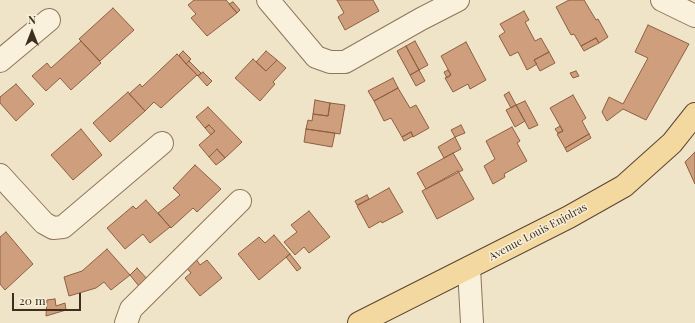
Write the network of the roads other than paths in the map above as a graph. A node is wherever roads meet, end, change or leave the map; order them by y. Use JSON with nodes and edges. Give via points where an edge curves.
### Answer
{"nodes":[{"id":1,"x":268,"y":0,"type":"edge"},
{"id":2,"x":458,"y":0,"type":"edge"},
{"id":3,"x":662,"y":0,"type":"edge"},
{"id":4,"x":695,"y":16,"type":"edge"},
{"id":5,"x":49,"y":20,"type":"dead end"},
{"id":6,"x":0,"y":61,"type":"edge"},
{"id":7,"x":695,"y":114,"type":"edge"},
{"id":8,"x":162,"y":143,"type":"dead end"},
{"id":9,"x":0,"y":175,"type":"edge"},
{"id":10,"x":240,"y":201,"type":"dead end"},
{"id":11,"x":469,"y":268,"type":"junction"},
{"id":12,"x":126,"y":323,"type":"edge"},
{"id":13,"x":360,"y":323,"type":"edge"},
{"id":14,"x":472,"y":323,"type":"edge"}],
"edges":[{"from":1,"to":2,"type":"street","via":[[316,57],[330,62],[345,62]]},
{"from":3,"to":4,"type":"street"},
{"from":5,"to":6,"type":"street"},
{"from":7,"to":11,"type":"main road","name":"Avenue Louis Enjolras","via":[[672,143],[624,186]]},
{"from":8,"to":9,"type":"street","via":[[63,227],[53,228],[44,223]]},
{"from":10,"to":12,"type":"street","via":[[131,309]]},
{"from":11,"to":13,"type":"main road","name":"Avenue Louis Enjolras"},
{"from":11,"to":14,"type":"street"}]}
